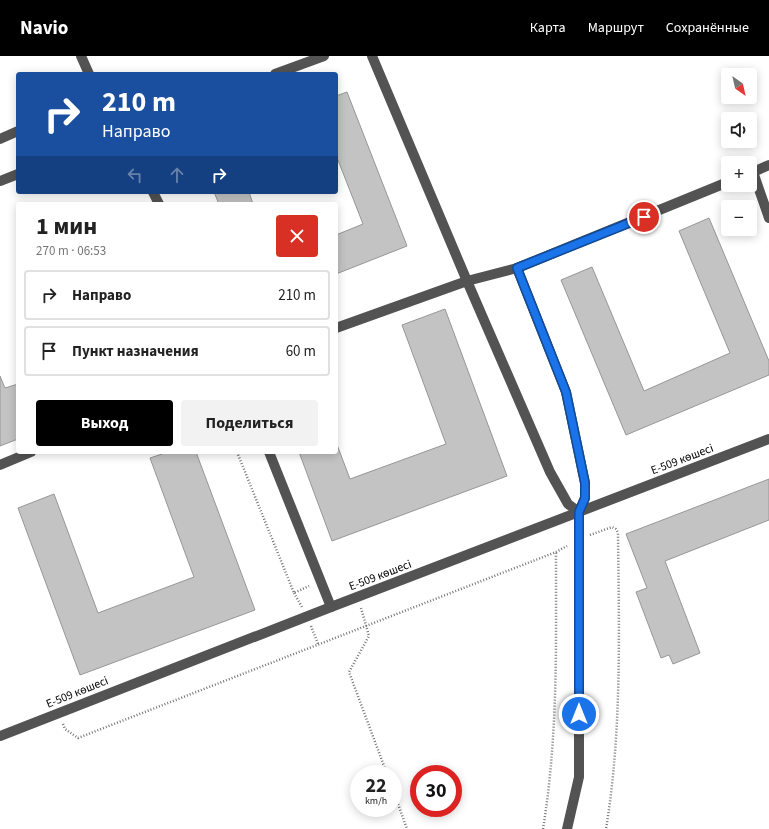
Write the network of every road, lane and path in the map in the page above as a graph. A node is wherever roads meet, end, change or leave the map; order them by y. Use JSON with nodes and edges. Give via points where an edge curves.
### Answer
{"nodes":[{"id":1,"x":81,"y":56,"type":"edge"},
{"id":2,"x":324,"y":56,"type":"edge"},
{"id":3,"x":372,"y":56,"type":"edge"},
{"id":4,"x":88,"y":72,"type":"edge"},
{"id":5,"x":280,"y":72,"type":"edge"},
{"id":6,"x":16,"y":132,"type":"edge"},
{"id":7,"x":0,"y":139,"type":"edge"},
{"id":8,"x":769,"y":165,"type":"edge"},
{"id":9,"x":757,"y":170,"type":"edge"},
{"id":10,"x":16,"y":175,"type":"edge"},
{"id":11,"x":0,"y":181,"type":"edge"},
{"id":12,"x":721,"y":185,"type":"edge"},
{"id":13,"x":757,"y":188,"type":"edge"},
{"id":14,"x":769,"y":218,"type":"edge"},
{"id":15,"x":517,"y":268,"type":"junction"},
{"id":16,"x":468,"y":282,"type":"junction"},
{"id":17,"x":338,"y":327,"type":"edge"},
{"id":18,"x":769,"y":439,"type":"edge"},
{"id":19,"x":26,"y":454,"type":"edge"},
{"id":20,"x":238,"y":454,"type":"edge"},
{"id":21,"x":270,"y":454,"type":"edge"},
{"id":22,"x":0,"y":465,"type":"edge"},
{"id":23,"x":579,"y":512,"type":"junction"},
{"id":24,"x":578,"y":540,"type":"junction"},
{"id":25,"x":556,"y":552,"type":"junction"},
{"id":26,"x":321,"y":581,"type":"junction"},
{"id":27,"x":357,"y":598,"type":"junction"},
{"id":28,"x":331,"y":607,"type":"junction"},
{"id":29,"x":366,"y":625,"type":"junction"},
{"id":30,"x":59,"y":712,"type":"junction"},
{"id":31,"x":0,"y":736,"type":"edge"},
{"id":32,"x":384,"y":765,"type":"edge"},
{"id":33,"x":402,"y":815,"type":"edge"},
{"id":34,"x":407,"y":829,"type":"edge"},
{"id":35,"x":543,"y":829,"type":"edge"},
{"id":36,"x":567,"y":829,"type":"edge"},
{"id":37,"x":606,"y":829,"type":"edge"}],
"edges":[{"from":1,"to":4,"type":"street"},
{"from":2,"to":5,"type":"street"},
{"from":3,"to":16,"type":"street"},
{"from":6,"to":7,"type":"street"},
{"from":8,"to":9,"type":"street"},
{"from":10,"to":11,"type":"street"},
{"from":12,"to":15,"type":"street"},
{"from":13,"to":14,"type":"street"},
{"from":15,"to":16,"type":"street"},
{"from":15,"to":23,"type":"street","via":[[566,392],[585,483],[585,498]]},
{"from":16,"to":17,"type":"street"},
{"from":16,"to":23,"type":"street","via":[[550,472],[568,504]]},
{"from":18,"to":23,"type":"street","name":"Е-509 көшесі"},
{"from":19,"to":22,"type":"street"},
{"from":20,"to":26,"type":"path","via":[[294,593]]},
{"from":21,"to":26,"type":"street"},
{"from":23,"to":24,"type":"street"},
{"from":23,"to":27,"type":"street","name":"Е-509 көшесі"},
{"from":24,"to":25,"type":"path"},
{"from":24,"to":36,"type":"street","via":[[579,777]]},
{"from":24,"to":37,"type":"path","via":[[612,527],[618,533],[619,694],[611,798]]},
{"from":25,"to":29,"type":"path"},
{"from":25,"to":35,"type":"path","via":[[556,693],[548,798]]},
{"from":26,"to":28,"type":"street"},
{"from":27,"to":28,"type":"street","name":"Е-509 көшесі"},
{"from":27,"to":29,"type":"path"},
{"from":28,"to":30,"type":"street","name":"Е-509 көшесі"},
{"from":29,"to":30,"type":"path","via":[[78,738],[65,729]]},
{"from":29,"to":32,"type":"path","via":[[369,636],[349,672]]},
{"from":30,"to":31,"type":"street","name":"Е-509 көшесі"},
{"from":33,"to":34,"type":"path"}]}
